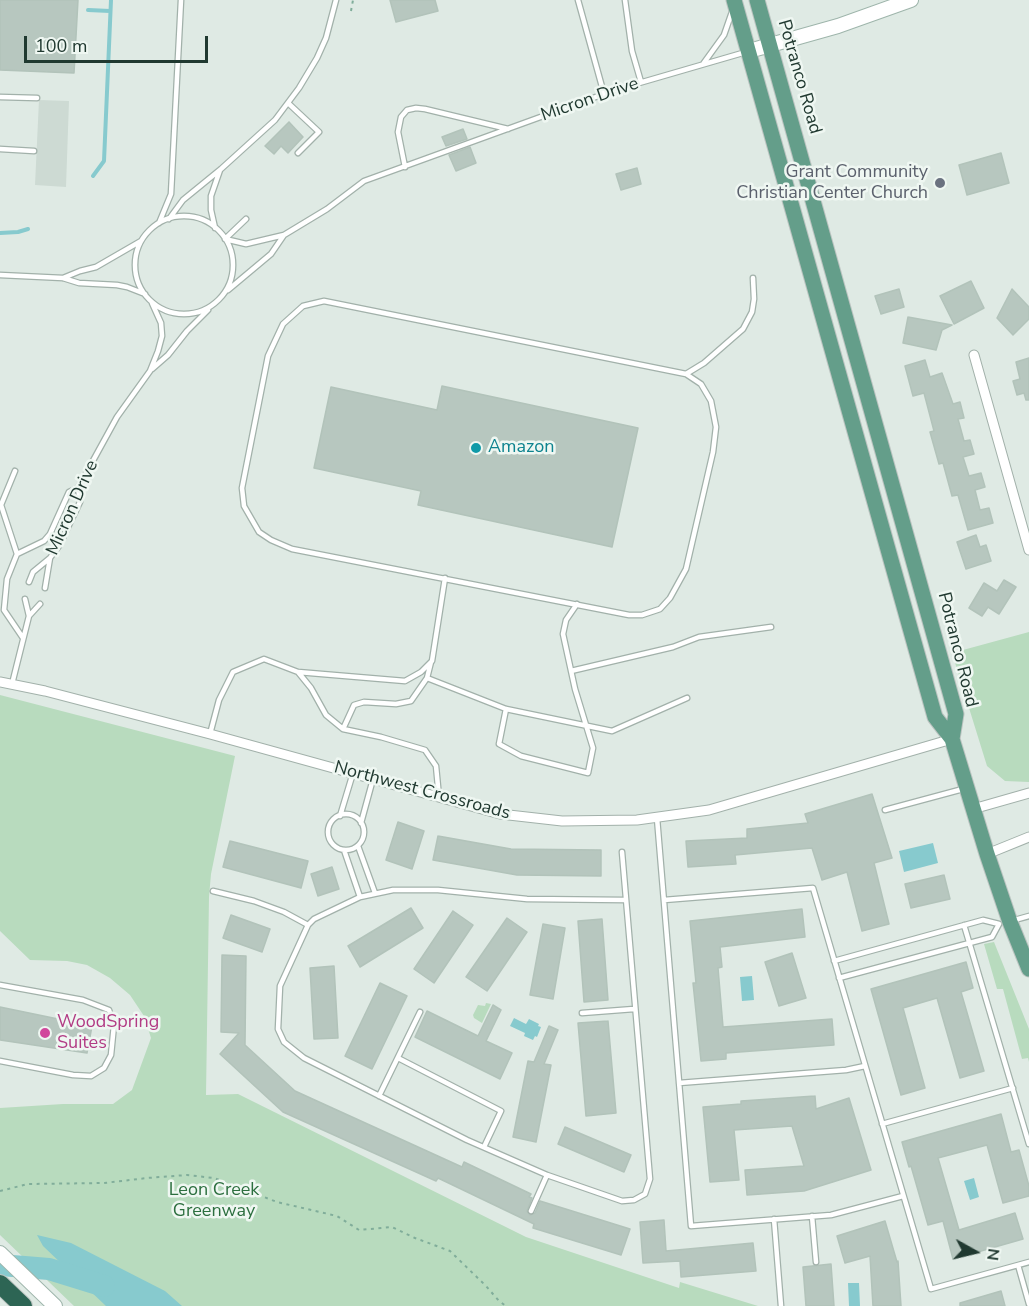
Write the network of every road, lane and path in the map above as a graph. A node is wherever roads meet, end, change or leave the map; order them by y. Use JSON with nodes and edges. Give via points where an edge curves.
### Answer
{"nodes":[{"id":1,"x":181,"y":0,"type":"edge"},
{"id":2,"x":336,"y":0,"type":"edge"},
{"id":3,"x":353,"y":0,"type":"edge"},
{"id":4,"x":578,"y":0,"type":"edge"},
{"id":5,"x":625,"y":0,"type":"edge"},
{"id":6,"x":734,"y":0,"type":"edge"},
{"id":7,"x":757,"y":0,"type":"edge"},
{"id":8,"x":911,"y":0,"type":"edge"},
{"id":9,"x":351,"y":11,"type":"dead end"},
{"id":10,"x":770,"y":45,"type":"junction"},
{"id":11,"x":749,"y":51,"type":"junction"},
{"id":12,"x":703,"y":65,"type":"junction"},
{"id":13,"x":640,"y":82,"type":"junction"},
{"id":14,"x":604,"y":94,"type":"junction"},
{"id":15,"x":0,"y":97,"type":"edge"},
{"id":16,"x":37,"y":98,"type":"dead end"},
{"id":17,"x":288,"y":103,"type":"junction"},
{"id":18,"x":508,"y":129,"type":"junction"},
{"id":19,"x":0,"y":149,"type":"edge"},
{"id":20,"x":34,"y":150,"type":"dead end"},
{"id":21,"x":298,"y":153,"type":"dead end"},
{"id":22,"x":405,"y":167,"type":"junction"},
{"id":23,"x":221,"y":169,"type":"junction"},
{"id":24,"x":168,"y":219,"type":"junction"},
{"id":25,"x":246,"y":219,"type":"dead end"},
{"id":26,"x":158,"y":224,"type":"junction"},
{"id":27,"x":215,"y":228,"type":"junction"},
{"id":28,"x":284,"y":235,"type":"junction"},
{"id":29,"x":225,"y":239,"type":"junction"},
{"id":30,"x":142,"y":240,"type":"junction"},
{"id":31,"x":0,"y":275,"type":"edge"},
{"id":32,"x":63,"y":278,"type":"junction"},
{"id":33,"x":753,"y":278,"type":"dead end"},
{"id":34,"x":145,"y":294,"type":"junction"},
{"id":35,"x":222,"y":296,"type":"junction"},
{"id":36,"x":152,"y":303,"type":"junction"},
{"id":37,"x":213,"y":304,"type":"junction"},
{"id":38,"x":974,"y":355,"type":"dead end"},
{"id":39,"x":150,"y":371,"type":"junction"},
{"id":40,"x":686,"y":374,"type":"junction"},
{"id":41,"x":15,"y":471,"type":"dead end"},
{"id":42,"x":78,"y":488,"type":"junction"},
{"id":43,"x":1029,"y":550,"type":"edge"},
{"id":44,"x":18,"y":554,"type":"junction"},
{"id":45,"x":50,"y":558,"type":"junction"},
{"id":46,"x":445,"y":578,"type":"junction"},
{"id":47,"x":29,"y":582,"type":"dead end"},
{"id":48,"x":45,"y":588,"type":"dead end"},
{"id":49,"x":25,"y":599,"type":"dead end"},
{"id":50,"x":40,"y":604,"type":"dead end"},
{"id":51,"x":577,"y":604,"type":"junction"},
{"id":52,"x":29,"y":616,"type":"junction"},
{"id":53,"x":771,"y":627,"type":"dead end"},
{"id":54,"x":23,"y":638,"type":"junction"},
{"id":55,"x":432,"y":661,"type":"junction"},
{"id":56,"x":571,"y":671,"type":"junction"},
{"id":57,"x":298,"y":672,"type":"junction"},
{"id":58,"x":427,"y":678,"type":"junction"},
{"id":59,"x":0,"y":682,"type":"edge"},
{"id":60,"x":12,"y":684,"type":"junction"},
{"id":61,"x":687,"y":698,"type":"dead end"},
{"id":62,"x":506,"y":709,"type":"junction"},
{"id":63,"x":585,"y":726,"type":"junction"},
{"id":64,"x":343,"y":729,"type":"junction"},
{"id":65,"x":210,"y":734,"type":"junction"},
{"id":66,"x":952,"y":739,"type":"junction"},
{"id":67,"x":353,"y":773,"type":"junction"},
{"id":68,"x":373,"y":779,"type":"junction"},
{"id":69,"x":966,"y":788,"type":"junction"},
{"id":70,"x":1029,"y":793,"type":"edge"},
{"id":71,"x":439,"y":797,"type":"junction"},
{"id":72,"x":973,"y":809,"type":"junction"},
{"id":73,"x":885,"y":810,"type":"dead end"},
{"id":74,"x":340,"y":816,"type":"junction"},
{"id":75,"x":657,"y":818,"type":"junction"},
{"id":76,"x":361,"y":823,"type":"junction"},
{"id":77,"x":1029,"y":837,"type":"edge"},
{"id":78,"x":358,"y":846,"type":"junction"},
{"id":79,"x":344,"y":850,"type":"junction"},
{"id":80,"x":622,"y":852,"type":"dead end"},
{"id":81,"x":987,"y":854,"type":"junction"},
{"id":82,"x":213,"y":891,"type":"dead end"},
{"id":83,"x":375,"y":893,"type":"junction"},
{"id":84,"x":360,"y":897,"type":"junction"},
{"id":85,"x":625,"y":900,"type":"junction"},
{"id":86,"x":664,"y":900,"type":"junction"},
{"id":87,"x":1029,"y":916,"type":"edge"},
{"id":88,"x":1005,"y":923,"type":"junction"},
{"id":89,"x":308,"y":925,"type":"junction"},
{"id":90,"x":964,"y":925,"type":"junction"},
{"id":91,"x":970,"y":944,"type":"junction"},
{"id":92,"x":834,"y":961,"type":"junction"},
{"id":93,"x":1029,"y":969,"type":"edge"},
{"id":94,"x":839,"y":978,"type":"junction"},
{"id":95,"x":0,"y":985,"type":"edge"},
{"id":96,"x":634,"y":1009,"type":"junction"},
{"id":97,"x":420,"y":1012,"type":"dead end"},
{"id":98,"x":582,"y":1014,"type":"dead end"},
{"id":99,"x":398,"y":1058,"type":"junction"},
{"id":100,"x":0,"y":1061,"type":"edge"},
{"id":101,"x":865,"y":1066,"type":"junction"},
{"id":102,"x":679,"y":1083,"type":"junction"},
{"id":103,"x":1013,"y":1088,"type":"junction"},
{"id":104,"x":379,"y":1096,"type":"junction"},
{"id":105,"x":882,"y":1124,"type":"junction"},
{"id":106,"x":1029,"y":1144,"type":"edge"},
{"id":107,"x":483,"y":1147,"type":"junction"},
{"id":108,"x":547,"y":1175,"type":"junction"},
{"id":109,"x":0,"y":1191,"type":"edge"},
{"id":110,"x":903,"y":1196,"type":"junction"},
{"id":111,"x":531,"y":1211,"type":"dead end"},
{"id":112,"x":812,"y":1216,"type":"junction"},
{"id":113,"x":774,"y":1219,"type":"junction"},
{"id":114,"x":0,"y":1253,"type":"edge"},
{"id":115,"x":816,"y":1262,"type":"dead end"},
{"id":116,"x":1029,"y":1262,"type":"edge"},
{"id":117,"x":1018,"y":1265,"type":"junction"},
{"id":118,"x":0,"y":1284,"type":"edge"},
{"id":119,"x":0,"y":1293,"type":"edge"},
{"id":120,"x":1029,"y":1304,"type":"edge"},
{"id":121,"x":11,"y":1306,"type":"edge"},
{"id":122,"x":23,"y":1306,"type":"edge"},
{"id":123,"x":55,"y":1306,"type":"edge"},
{"id":124,"x":506,"y":1306,"type":"edge"},
{"id":125,"x":781,"y":1306,"type":"edge"}],
"edges":[{"from":1,"to":26,"type":"lane","via":[[171,194]]},
{"from":2,"to":17,"type":"lane","via":[[317,58]]},
{"from":3,"to":9,"type":"path"},
{"from":4,"to":14,"type":"lane"},
{"from":5,"to":13,"type":"lane"},
{"from":6,"to":11,"type":"main road","name":"Potranco Road"},
{"from":6,"to":12,"type":"lane","via":[[724,35]]},
{"from":7,"to":10,"type":"main road","name":"Potranco Road"},
{"from":8,"to":10,"type":"street","name":"Micron Drive"},
{"from":10,"to":11,"type":"street","name":"Micron Drive"},
{"from":10,"to":66,"type":"main road","name":"Potranco Road","via":[[956,714]]},
{"from":11,"to":12,"type":"lane","name":"Micron Drive"},
{"from":11,"to":66,"type":"main road","name":"Potranco Road","via":[[935,717]]},
{"from":12,"to":13,"type":"lane","name":"Micron Drive"},
{"from":13,"to":14,"type":"lane","name":"Micron Drive"},
{"from":14,"to":18,"type":"lane","name":"Micron Drive"},
{"from":15,"to":16,"type":"lane"},
{"from":17,"to":21,"type":"lane","via":[[319,132]]},
{"from":17,"to":23,"type":"lane"},
{"from":18,"to":22,"type":"lane","name":"Micron Drive"},
{"from":18,"to":22,"type":"lane","via":[[425,109],[407,111],[401,117],[398,132]]},
{"from":19,"to":20,"type":"lane"},
{"from":22,"to":28,"type":"lane","name":"Micron Drive","via":[[364,181]]},
{"from":23,"to":24,"type":"lane","via":[[183,200]]},
{"from":23,"to":27,"type":"lane","via":[[211,196]]},
{"from":24,"to":26,"type":"lane"},
{"from":24,"to":27,"type":"lane","via":[[188,216]]},
{"from":25,"to":29,"type":"lane"},
{"from":26,"to":30,"type":"lane"},
{"from":27,"to":29,"type":"lane"},
{"from":28,"to":29,"type":"lane","name":"Micron Drive","via":[[246,244]]},
{"from":28,"to":35,"type":"lane","name":"Micron Drive","via":[[271,254]]},
{"from":29,"to":35,"type":"lane","via":[[232,262]]},
{"from":30,"to":32,"type":"lane","via":[[103,263]]},
{"from":30,"to":34,"type":"lane","via":[[135,267]]},
{"from":31,"to":32,"type":"lane"},
{"from":32,"to":34,"type":"lane","via":[[127,286]]},
{"from":33,"to":40,"type":"lane","via":[[752,312],[743,330]]},
{"from":34,"to":36,"type":"lane"},
{"from":35,"to":37,"type":"lane"},
{"from":36,"to":37,"type":"lane","via":[[183,314],[202,311]]},
{"from":36,"to":39,"type":"lane","name":"Micron Drive","via":[[162,336]]},
{"from":37,"to":39,"type":"lane","name":"Micron Drive"},
{"from":38,"to":43,"type":"street"},
{"from":39,"to":42,"type":"lane","name":"Micron Drive","via":[[117,417]]},
{"from":40,"to":46,"type":"lane","via":[[324,301],[303,306],[283,324],[268,356],[242,488],[251,521],[259,532],[292,549]]},
{"from":40,"to":51,"type":"lane","via":[[701,384],[711,401],[716,427],[686,569],[660,609],[642,615]]},
{"from":41,"to":44,"type":"lane","via":[[1,505]]},
{"from":42,"to":44,"type":"lane","via":[[69,492],[44,541]]},
{"from":42,"to":45,"type":"lane","name":"Micron Drive","via":[[80,502]]},
{"from":44,"to":54,"type":"lane","via":[[6,579],[4,610]]},
{"from":45,"to":47,"type":"lane","via":[[33,572]]},
{"from":45,"to":48,"type":"lane","name":"Micron Drive"},
{"from":46,"to":51,"type":"lane"},
{"from":46,"to":55,"type":"lane"},
{"from":49,"to":52,"type":"lane"},
{"from":50,"to":52,"type":"lane"},
{"from":51,"to":56,"type":"lane","via":[[562,634]]},
{"from":52,"to":54,"type":"lane"},
{"from":53,"to":56,"type":"lane","via":[[699,637]]},
{"from":54,"to":60,"type":"lane"},
{"from":55,"to":57,"type":"lane","via":[[405,681]]},
{"from":55,"to":58,"type":"lane"},
{"from":56,"to":63,"type":"lane"},
{"from":57,"to":64,"type":"lane","via":[[326,715]]},
{"from":57,"to":65,"type":"lane","via":[[264,659],[233,672],[219,700]]},
{"from":58,"to":62,"type":"lane"},
{"from":58,"to":64,"type":"lane","via":[[411,701],[354,705]]},
{"from":59,"to":60,"type":"street","name":"Northwest Crossroads"},
{"from":60,"to":65,"type":"street","name":"Northwest Crossroads"},
{"from":61,"to":63,"type":"lane","via":[[612,731]]},
{"from":62,"to":63,"type":"lane"},
{"from":62,"to":63,"type":"lane","via":[[499,744],[521,756],[588,773],[593,748]]},
{"from":64,"to":71,"type":"lane","via":[[425,750],[436,766]]},
{"from":65,"to":67,"type":"street","name":"Northwest Crossroads"},
{"from":66,"to":69,"type":"main road"},
{"from":66,"to":75,"type":"street","name":"Northwest Crossroads","via":[[743,801]]},
{"from":67,"to":68,"type":"street","name":"Northwest Crossroads"},
{"from":67,"to":74,"type":"lane"},
{"from":68,"to":71,"type":"street","name":"Northwest Crossroads"},
{"from":68,"to":76,"type":"lane"},
{"from":69,"to":72,"type":"main road"},
{"from":69,"to":73,"type":"lane"},
{"from":70,"to":72,"type":"street"},
{"from":71,"to":75,"type":"street","name":"Northwest Crossroads","via":[[500,814],[562,821]]},
{"from":72,"to":81,"type":"main road"},
{"from":74,"to":76,"type":"lane","via":[[352,816]]},
{"from":74,"to":79,"type":"lane","via":[[328,832],[333,844]]},
{"from":75,"to":86,"type":"lane"},
{"from":76,"to":78,"type":"lane","via":[[364,835]]},
{"from":77,"to":81,"type":"street"},
{"from":78,"to":79,"type":"lane"},
{"from":78,"to":83,"type":"lane"},
{"from":79,"to":84,"type":"lane"},
{"from":80,"to":85,"type":"lane"},
{"from":81,"to":88,"type":"main road"},
{"from":82,"to":89,"type":"lane","via":[[254,901]]},
{"from":83,"to":84,"type":"lane"},
{"from":83,"to":85,"type":"lane","via":[[438,890],[527,899]]},
{"from":84,"to":89,"type":"lane"},
{"from":85,"to":96,"type":"lane"},
{"from":86,"to":92,"type":"lane","via":[[813,888]]},
{"from":86,"to":102,"type":"lane"},
{"from":87,"to":88,"type":"lane"},
{"from":88,"to":90,"type":"lane","via":[[983,920]]},
{"from":88,"to":91,"type":"lane","via":[[992,936]]},
{"from":88,"to":93,"type":"main road"},
{"from":89,"to":104,"type":"lane","via":[[280,986],[278,1029],[284,1042],[304,1058]]},
{"from":90,"to":91,"type":"lane"},
{"from":90,"to":92,"type":"lane"},
{"from":91,"to":94,"type":"lane"},
{"from":91,"to":103,"type":"lane"},
{"from":92,"to":94,"type":"lane"},
{"from":94,"to":101,"type":"lane"},
{"from":95,"to":100,"type":"lane","via":[[83,1000],[109,1010],[114,1025],[111,1055],[104,1068],[91,1076]]},
{"from":96,"to":98,"type":"lane"},
{"from":96,"to":108,"type":"lane","via":[[650,1179],[645,1194],[622,1201]]},
{"from":97,"to":99,"type":"lane"},
{"from":99,"to":104,"type":"lane"},
{"from":99,"to":107,"type":"lane","via":[[501,1111]]},
{"from":101,"to":102,"type":"lane"},
{"from":101,"to":105,"type":"lane"},
{"from":102,"to":113,"type":"lane","via":[[691,1226]]},
{"from":103,"to":105,"type":"lane"},
{"from":103,"to":106,"type":"lane"},
{"from":104,"to":107,"type":"lane"},
{"from":105,"to":110,"type":"lane"},
{"from":107,"to":108,"type":"lane"},
{"from":108,"to":111,"type":"lane"},
{"from":109,"to":124,"type":"path","via":[[28,1184],[104,1184],[187,1175],[214,1178],[277,1202],[337,1216],[358,1230],[392,1227],[441,1247],[450,1251]]},
{"from":110,"to":112,"type":"lane","via":[[831,1215]]},
{"from":110,"to":117,"type":"lane","via":[[931,1289]]},
{"from":112,"to":113,"type":"lane"},
{"from":112,"to":115,"type":"lane"},
{"from":113,"to":125,"type":"lane"},
{"from":114,"to":123,"type":"street"},
{"from":116,"to":117,"type":"lane"},
{"from":117,"to":120,"type":"lane"},
{"from":118,"to":122,"type":"highway"},
{"from":119,"to":121,"type":"highway"}]}
